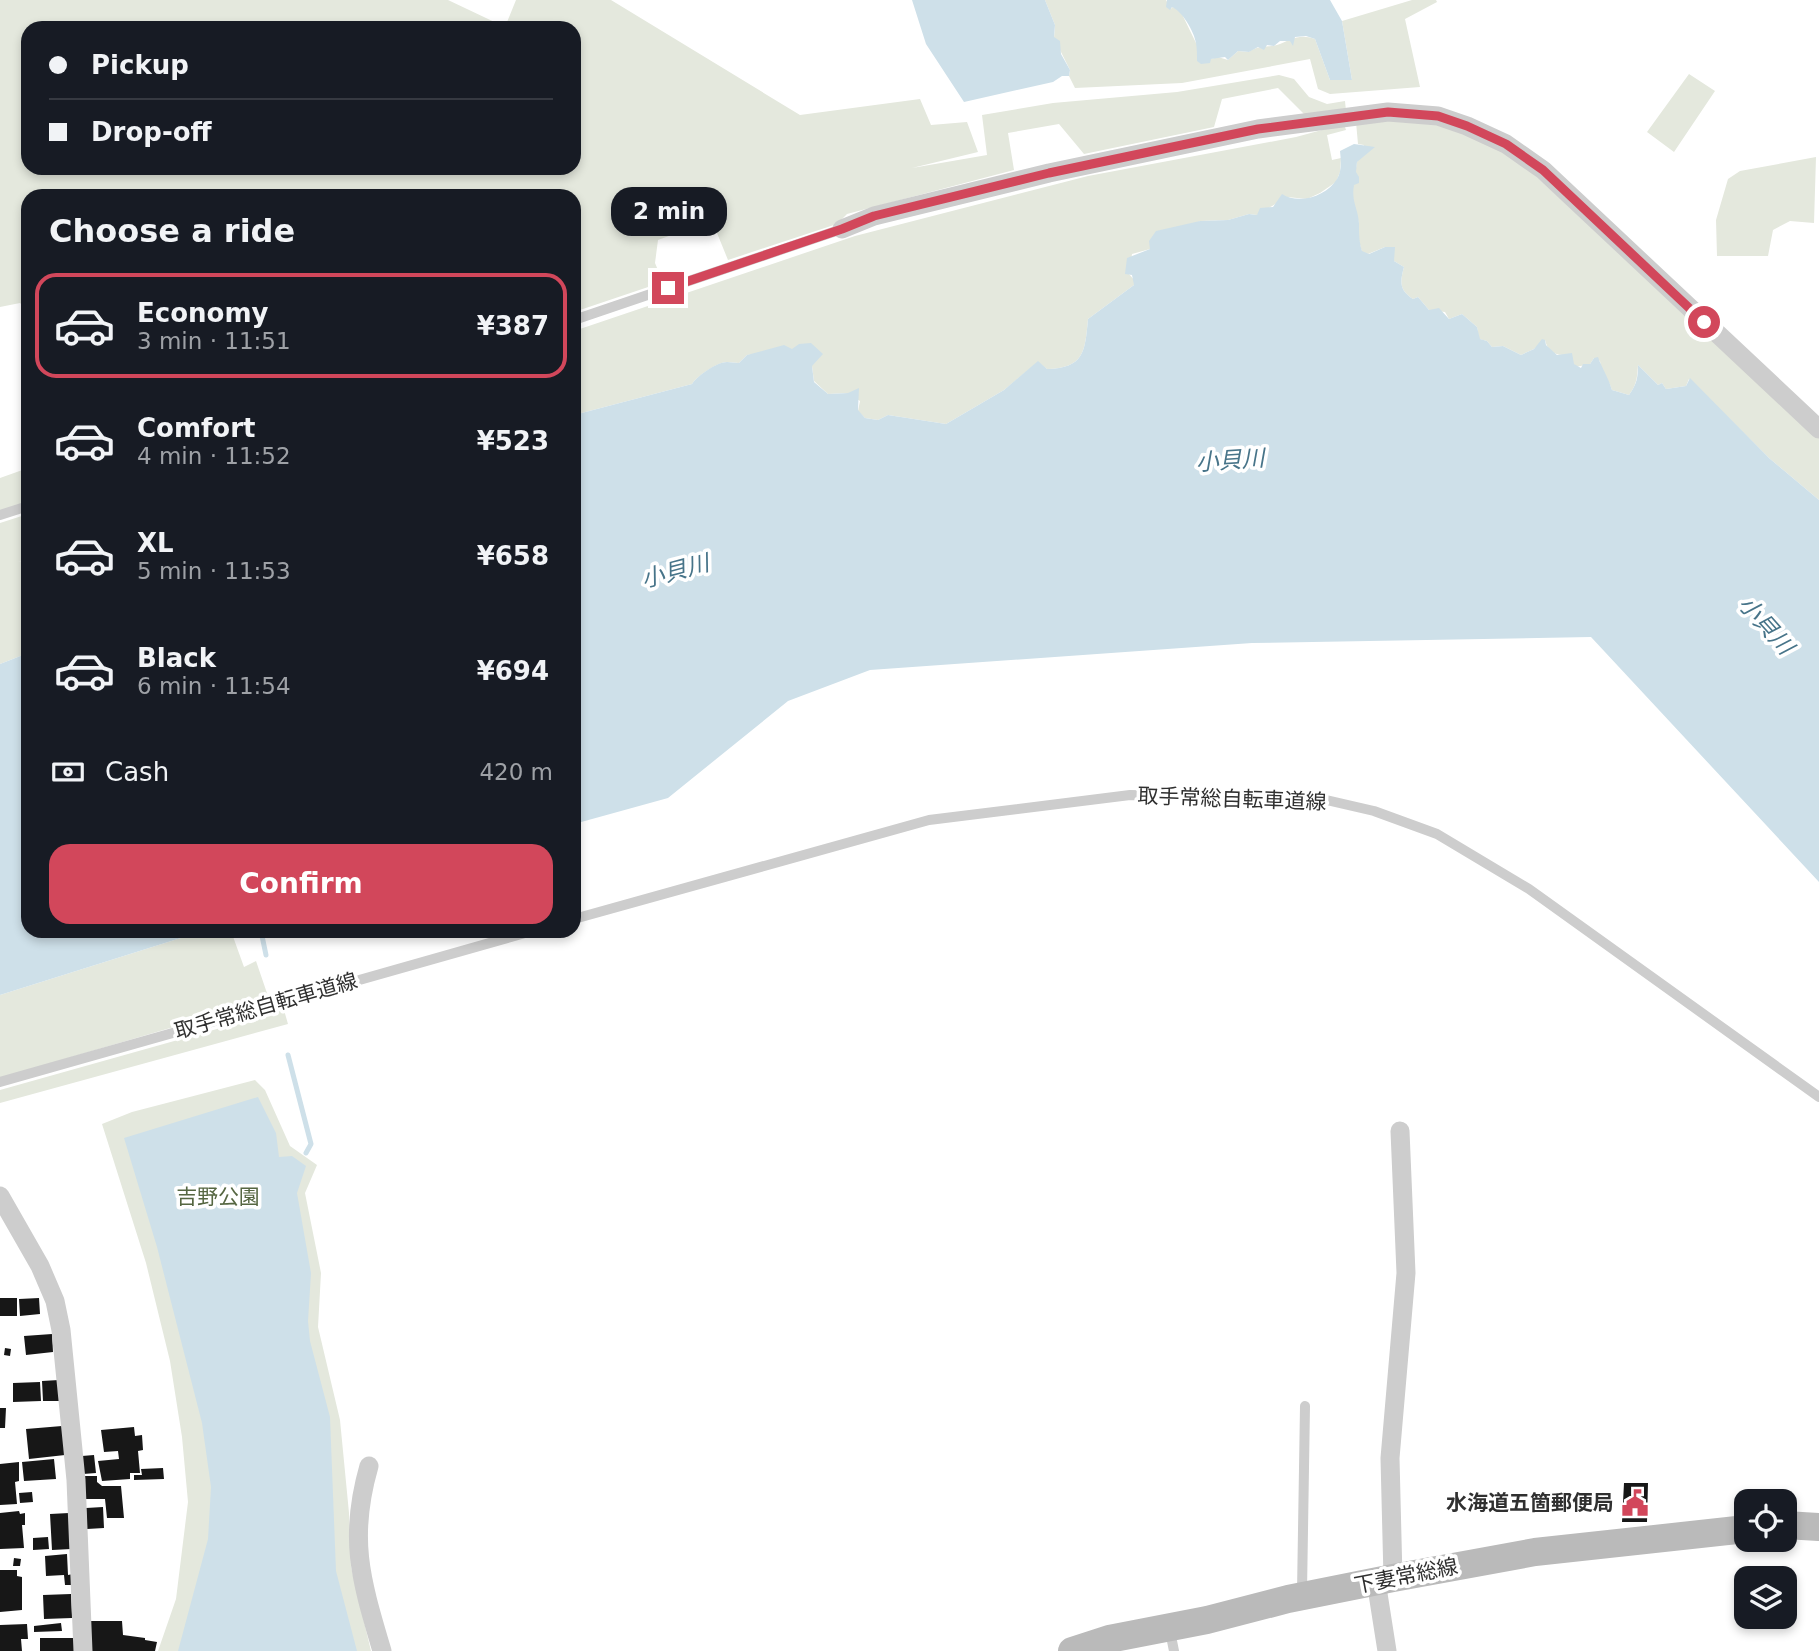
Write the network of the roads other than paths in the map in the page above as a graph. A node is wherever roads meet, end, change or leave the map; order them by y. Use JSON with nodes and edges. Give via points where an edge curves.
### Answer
{"nodes":[{"id":1,"x":842,"y":229,"type":"joint"},
{"id":2,"x":581,"y":318,"type":"edge"},
{"id":3,"x":1819,"y":429,"type":"edge"},
{"id":4,"x":21,"y":508,"type":"edge"},
{"id":5,"x":0,"y":515,"type":"edge"},
{"id":6,"x":581,"y":917,"type":"edge"},
{"id":7,"x":507,"y":938,"type":"edge"},
{"id":8,"x":0,"y":1082,"type":"edge"},
{"id":9,"x":1819,"y":1097,"type":"edge"},
{"id":10,"x":1400,"y":1131,"type":"dead end"},
{"id":11,"x":0,"y":1196,"type":"edge"},
{"id":12,"x":1305,"y":1406,"type":"dead end"},
{"id":13,"x":369,"y":1466,"type":"dead end"},
{"id":14,"x":1797,"y":1526,"type":"edge"},
{"id":15,"x":1819,"y":1527,"type":"edge"},
{"id":16,"x":1734,"y":1530,"type":"edge"},
{"id":17,"x":1385,"y":1579,"type":"junction"},
{"id":18,"x":1302,"y":1596,"type":"junction"},
{"id":19,"x":1171,"y":1639,"type":"edge"},
{"id":20,"x":83,"y":1651,"type":"edge"},
{"id":21,"x":382,"y":1651,"type":"edge"},
{"id":22,"x":1072,"y":1651,"type":"edge"},
{"id":23,"x":1387,"y":1651,"type":"edge"}],
"edges":[{"from":1,"to":2,"type":"lane"},
{"from":1,"to":3,"type":"street","via":[[874,216],[1049,173],[1258,129],[1388,112],[1438,116],[1506,144],[1543,170]]},
{"from":4,"to":5,"type":"lane"},
{"from":6,"to":9,"type":"lane","name":"取手常総自転車道線","via":[[929,820],[1130,795],[1322,799],[1374,810],[1437,834],[1529,889]]},
{"from":7,"to":8,"type":"lane","name":"取手常総自転車道線"},
{"from":10,"to":17,"type":"street","via":[[1406,1273]]},
{"from":11,"to":20,"type":"street","via":[[40,1266],[61,1329],[76,1480]]},
{"from":12,"to":18,"type":"lane"},
{"from":13,"to":21,"type":"street","via":[[357,1544],[361,1578]]},
{"from":14,"to":15,"type":"main road"},
{"from":16,"to":17,"type":"main road","name":"下妻常総線","via":[[1535,1552]]},
{"from":17,"to":18,"type":"main road","name":"下妻常総線"},
{"from":17,"to":23,"type":"street"},
{"from":18,"to":19,"type":"main road","name":"下妻常総線"},
{"from":19,"to":22,"type":"main road","name":"下妻常総線","via":[[1109,1639]]}]}
